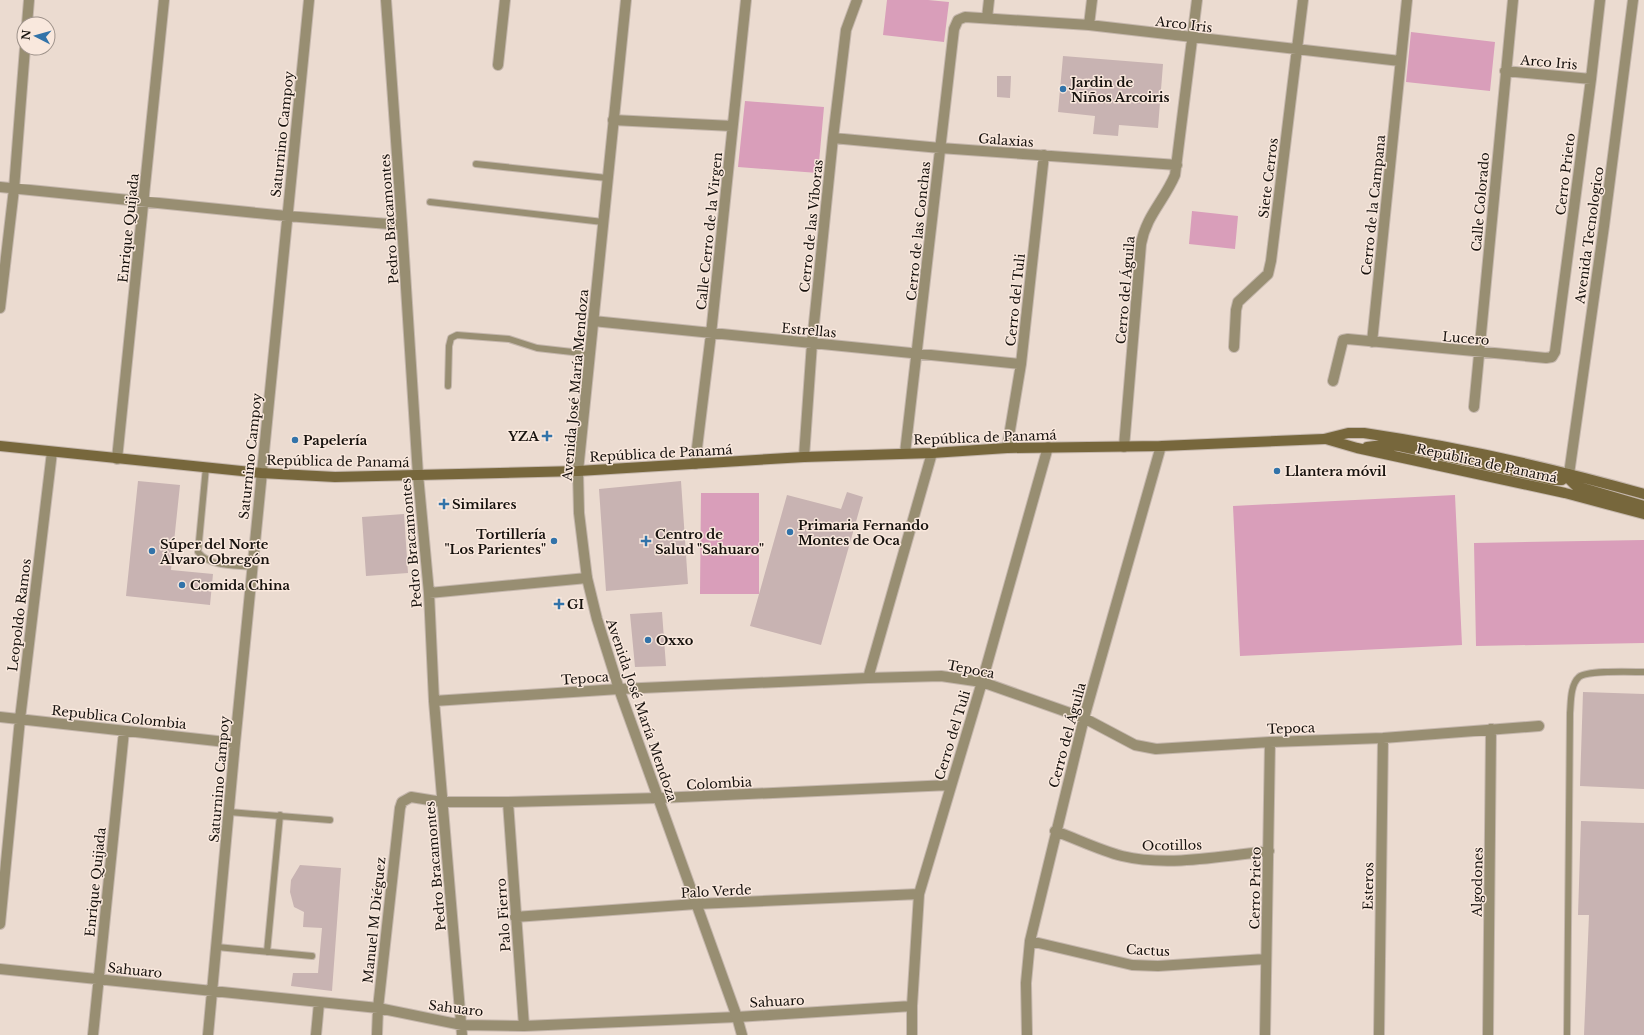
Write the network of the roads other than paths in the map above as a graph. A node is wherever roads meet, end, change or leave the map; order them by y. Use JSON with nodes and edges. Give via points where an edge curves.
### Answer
{"nodes":[{"id":1,"x":29,"y":0,"type":"edge"},
{"id":2,"x":164,"y":0,"type":"edge"},
{"id":3,"x":308,"y":0,"type":"edge"},
{"id":4,"x":386,"y":0,"type":"edge"},
{"id":5,"x":505,"y":0,"type":"edge"},
{"id":6,"x":626,"y":0,"type":"edge"},
{"id":7,"x":746,"y":0,"type":"edge"},
{"id":8,"x":857,"y":0,"type":"edge"},
{"id":9,"x":989,"y":0,"type":"edge"},
{"id":10,"x":1092,"y":0,"type":"edge"},
{"id":11,"x":1197,"y":0,"type":"edge"},
{"id":12,"x":1302,"y":0,"type":"edge"},
{"id":13,"x":1407,"y":0,"type":"edge"},
{"id":14,"x":1513,"y":0,"type":"edge"},
{"id":15,"x":1600,"y":0,"type":"edge"},
{"id":16,"x":1633,"y":0,"type":"edge"},
{"id":17,"x":28,"y":16,"type":"edge"},
{"id":18,"x":965,"y":17,"type":"joint"},
{"id":19,"x":987,"y":18,"type":"junction"},
{"id":20,"x":1089,"y":25,"type":"junction"},
{"id":21,"x":1193,"y":38,"type":"junction"},
{"id":22,"x":1297,"y":50,"type":"junction"},
{"id":23,"x":24,"y":56,"type":"edge"},
{"id":24,"x":1400,"y":61,"type":"junction"},
{"id":25,"x":498,"y":65,"type":"dead end"},
{"id":26,"x":1506,"y":71,"type":"junction"},
{"id":27,"x":1591,"y":79,"type":"junction"},
{"id":28,"x":613,"y":120,"type":"junction"},
{"id":29,"x":732,"y":126,"type":"junction"},
{"id":30,"x":833,"y":138,"type":"junction"},
{"id":31,"x":940,"y":148,"type":"junction"},
{"id":32,"x":1044,"y":155,"type":"junction"},
{"id":33,"x":476,"y":164,"type":"dead end"},
{"id":34,"x":1177,"y":165,"type":"junction"},
{"id":35,"x":607,"y":178,"type":"junction"},
{"id":36,"x":0,"y":187,"type":"edge"},
{"id":37,"x":14,"y":189,"type":"junction"},
{"id":38,"x":144,"y":202,"type":"junction"},
{"id":39,"x":430,"y":202,"type":"dead end"},
{"id":40,"x":287,"y":216,"type":"junction"},
{"id":41,"x":603,"y":222,"type":"junction"},
{"id":42,"x":402,"y":225,"type":"junction"},
{"id":43,"x":0,"y":308,"type":"edge"},
{"id":44,"x":593,"y":321,"type":"junction"},
{"id":45,"x":711,"y":334,"type":"junction"},
{"id":46,"x":1372,"y":342,"type":"junction"},
{"id":47,"x":812,"y":343,"type":"junction"},
{"id":48,"x":1234,"y":346,"type":"dead end"},
{"id":49,"x":1478,"y":352,"type":"junction"},
{"id":50,"x":1555,"y":352,"type":"joint"},
{"id":51,"x":590,"y":354,"type":"junction"},
{"id":52,"x":917,"y":354,"type":"junction"},
{"id":53,"x":1022,"y":364,"type":"junction"},
{"id":54,"x":1333,"y":381,"type":"dead end"},
{"id":55,"x":448,"y":386,"type":"dead end"},
{"id":56,"x":1474,"y":407,"type":"dead end"},
{"id":57,"x":1324,"y":439,"type":"junction"},
{"id":58,"x":0,"y":446,"type":"edge"},
{"id":59,"x":1161,"y":446,"type":"junction"},
{"id":60,"x":1048,"y":447,"type":"junction"},
{"id":61,"x":1124,"y":447,"type":"junction"},
{"id":62,"x":1007,"y":448,"type":"junction"},
{"id":63,"x":1357,"y":448,"type":"junction"},
{"id":64,"x":52,"y":452,"type":"junction"},
{"id":65,"x":905,"y":453,"type":"junction"},
{"id":66,"x":932,"y":453,"type":"junction"},
{"id":67,"x":804,"y":457,"type":"junction"},
{"id":68,"x":117,"y":458,"type":"junction"},
{"id":69,"x":695,"y":464,"type":"junction"},
{"id":70,"x":206,"y":467,"type":"junction"},
{"id":71,"x":578,"y":471,"type":"junction"},
{"id":72,"x":261,"y":473,"type":"junction"},
{"id":73,"x":1569,"y":474,"type":"junction"},
{"id":74,"x":418,"y":475,"type":"junction"},
{"id":75,"x":1644,"y":494,"type":"edge"},
{"id":76,"x":1644,"y":506,"type":"edge"},
{"id":77,"x":1644,"y":514,"type":"edge"},
{"id":78,"x":252,"y":567,"type":"junction"},
{"id":79,"x":587,"y":578,"type":"junction"},
{"id":80,"x":429,"y":593,"type":"junction"},
{"id":81,"x":1644,"y":672,"type":"edge"},
{"id":82,"x":868,"y":678,"type":"junction"},
{"id":83,"x":982,"y":682,"type":"junction"},
{"id":84,"x":619,"y":689,"type":"junction"},
{"id":85,"x":434,"y":701,"type":"junction"},
{"id":86,"x":0,"y":717,"type":"edge"},
{"id":87,"x":1084,"y":718,"type":"junction"},
{"id":88,"x":20,"y":719,"type":"junction"},
{"id":89,"x":1539,"y":726,"type":"dead end"},
{"id":90,"x":1491,"y":729,"type":"junction"},
{"id":91,"x":124,"y":731,"type":"junction"},
{"id":92,"x":1383,"y":738,"type":"junction"},
{"id":93,"x":1270,"y":742,"type":"junction"},
{"id":94,"x":235,"y":743,"type":"junction"},
{"id":95,"x":950,"y":785,"type":"junction"},
{"id":96,"x":659,"y":798,"type":"junction"},
{"id":97,"x":442,"y":802,"type":"junction"},
{"id":98,"x":508,"y":802,"type":"junction"},
{"id":99,"x":400,"y":808,"type":"joint"},
{"id":100,"x":229,"y":812,"type":"junction"},
{"id":101,"x":280,"y":815,"type":"junction"},
{"id":102,"x":330,"y":820,"type":"dead end"},
{"id":103,"x":1055,"y":831,"type":"junction"},
{"id":104,"x":1269,"y":851,"type":"junction"},
{"id":105,"x":918,"y":894,"type":"junction"},
{"id":106,"x":696,"y":904,"type":"junction"},
{"id":107,"x":515,"y":917,"type":"junction"},
{"id":108,"x":0,"y":924,"type":"edge"},
{"id":109,"x":1030,"y":941,"type":"junction"},
{"id":110,"x":217,"y":946,"type":"junction"},
{"id":111,"x":267,"y":952,"type":"junction"},
{"id":112,"x":312,"y":956,"type":"dead end"},
{"id":113,"x":1266,"y":959,"type":"junction"},
{"id":114,"x":0,"y":969,"type":"edge"},
{"id":115,"x":99,"y":979,"type":"junction"},
{"id":116,"x":212,"y":991,"type":"junction"},
{"id":117,"x":319,"y":1003,"type":"junction"},
{"id":118,"x":912,"y":1006,"type":"junction"},
{"id":119,"x":378,"y":1008,"type":"junction"},
{"id":120,"x":737,"y":1017,"type":"junction"},
{"id":121,"x":524,"y":1026,"type":"junction"},
{"id":122,"x":462,"y":1030,"type":"edge"},
{"id":123,"x":93,"y":1035,"type":"edge"},
{"id":124,"x":208,"y":1035,"type":"edge"},
{"id":125,"x":316,"y":1035,"type":"edge"},
{"id":126,"x":377,"y":1035,"type":"edge"},
{"id":127,"x":742,"y":1035,"type":"edge"},
{"id":128,"x":912,"y":1035,"type":"edge"},
{"id":129,"x":1027,"y":1035,"type":"edge"},
{"id":130,"x":1265,"y":1035,"type":"edge"},
{"id":131,"x":1379,"y":1035,"type":"edge"},
{"id":132,"x":1488,"y":1035,"type":"edge"},
{"id":133,"x":1567,"y":1035,"type":"edge"}],
"edges":[{"from":1,"to":17,"type":"street"},
{"from":2,"to":38,"type":"street","name":"Enrique Quijada"},
{"from":3,"to":40,"type":"street","name":"Saturnino Campoy"},
{"from":4,"to":42,"type":"street","name":"Pedro Bracamontes"},
{"from":5,"to":25,"type":"street"},
{"from":6,"to":28,"type":"street","name":"Avenida José María Mendoza"},
{"from":7,"to":29,"type":"street","name":"Calle Cerro de la Virgen"},
{"from":8,"to":30,"type":"street","name":"Cerro de las Víboras","via":[[846,30]]},
{"from":9,"to":19,"type":"street"},
{"from":10,"to":20,"type":"street"},
{"from":11,"to":21,"type":"street","name":"Cerro del Águila"},
{"from":12,"to":22,"type":"street","name":"Siete Cerros"},
{"from":13,"to":24,"type":"street","name":"Cerro de la Campana"},
{"from":14,"to":26,"type":"street","name":"Calle Colorado"},
{"from":15,"to":27,"type":"street","name":"Cerro Prieto"},
{"from":16,"to":73,"type":"street","name":"Avenida Tecnologico"},
{"from":18,"to":19,"type":"street","name":"Arco Iris"},
{"from":18,"to":31,"type":"street","name":"Cerro de las Conchas","via":[[958,20],[954,29]]},
{"from":19,"to":20,"type":"street","name":"Arco Iris"},
{"from":20,"to":21,"type":"street","name":"Arco Iris"},
{"from":21,"to":22,"type":"street","name":"Arco Iris"},
{"from":21,"to":34,"type":"street","name":"Cerro del Águila"},
{"from":22,"to":24,"type":"street","name":"Arco Iris"},
{"from":22,"to":48,"type":"street","name":"Siete Cerros","via":[[1271,262],[1268,274],[1238,302]]},
{"from":23,"to":37,"type":"street"},
{"from":24,"to":46,"type":"street","name":"Cerro de la Campana"},
{"from":26,"to":27,"type":"street","name":"Arco Iris"},
{"from":26,"to":49,"type":"street","name":"Calle Colorado"},
{"from":27,"to":50,"type":"street","name":"Cerro Prieto"},
{"from":28,"to":29,"type":"street"},
{"from":28,"to":35,"type":"street","name":"Avenida José María Mendoza"},
{"from":29,"to":45,"type":"street","name":"Calle Cerro de la Virgen"},
{"from":30,"to":31,"type":"street","name":"Galaxias"},
{"from":30,"to":47,"type":"street","name":"Cerro de las Víboras"},
{"from":31,"to":32,"type":"street","name":"Galaxias"},
{"from":31,"to":52,"type":"street","name":"Cerro de las Conchas"},
{"from":32,"to":34,"type":"street","name":"Galaxias"},
{"from":32,"to":53,"type":"street","name":"Cerro del Tuli"},
{"from":33,"to":35,"type":"lane"},
{"from":34,"to":61,"type":"street","name":"Cerro del Águila","via":[[1171,184],[1148,220],[1140,244]]},
{"from":35,"to":41,"type":"street","name":"Avenida José María Mendoza"},
{"from":36,"to":37,"type":"street"},
{"from":37,"to":38,"type":"street"},
{"from":37,"to":43,"type":"street"},
{"from":38,"to":40,"type":"street"},
{"from":38,"to":68,"type":"street","name":"Enrique Quijada"},
{"from":39,"to":41,"type":"lane"},
{"from":40,"to":42,"type":"street"},
{"from":40,"to":72,"type":"street","name":"Saturnino Campoy"},
{"from":41,"to":44,"type":"street","name":"Avenida José María Mendoza"},
{"from":42,"to":74,"type":"street","name":"Pedro Bracamontes"},
{"from":44,"to":45,"type":"street","name":"Estrellas"},
{"from":44,"to":51,"type":"street","name":"Avenida José María Mendoza"},
{"from":45,"to":47,"type":"street","name":"Estrellas"},
{"from":45,"to":69,"type":"street","name":"Calle Cerro de la Virgen"},
{"from":46,"to":49,"type":"street","name":"Lucero"},
{"from":46,"to":54,"type":"street","via":[[1343,340]]},
{"from":47,"to":52,"type":"street","name":"Estrellas"},
{"from":47,"to":67,"type":"street","name":"Cerro de las Víboras"},
{"from":49,"to":50,"type":"street","name":"Lucero","via":[[1546,358],[1552,357]]},
{"from":49,"to":56,"type":"street","name":"Calle Colorado"},
{"from":51,"to":55,"type":"lane","via":[[537,348],[509,339],[457,335],[451,338],[449,346]]},
{"from":51,"to":71,"type":"street","name":"Avenida José María Mendoza"},
{"from":52,"to":53,"type":"street","name":"Estrellas"},
{"from":52,"to":65,"type":"street","name":"Cerro de las Conchas"},
{"from":53,"to":62,"type":"street","name":"Cerro del Tuli"},
{"from":57,"to":59,"type":"main road","name":"República de Panamá"},
{"from":57,"to":63,"type":"main road","name":"República de Panamá"},
{"from":57,"to":73,"type":"main road","name":"República de Panamá","via":[[1348,433],[1364,433],[1478,453]]},
{"from":58,"to":64,"type":"main road","name":"República de Panamá"},
{"from":59,"to":61,"type":"main road","name":"República de Panamá"},
{"from":59,"to":87,"type":"street","name":"Cerro del Águila"},
{"from":60,"to":61,"type":"main road","name":"República de Panamá"},
{"from":60,"to":62,"type":"main road","name":"República de Panamá"},
{"from":60,"to":83,"type":"street","name":"Cerro del Tuli"},
{"from":62,"to":66,"type":"main road","name":"República de Panamá"},
{"from":63,"to":73,"type":"main road","via":[[1399,446],[1554,480],[1562,480]]},
{"from":63,"to":77,"type":"main road","name":"República de Panamá","via":[[1565,493]]},
{"from":64,"to":68,"type":"main road","name":"República de Panamá"},
{"from":64,"to":88,"type":"street","name":"Leopoldo Ramos"},
{"from":65,"to":66,"type":"main road","name":"República de Panamá"},
{"from":65,"to":67,"type":"main road","name":"República de Panamá"},
{"from":66,"to":82,"type":"street"},
{"from":67,"to":69,"type":"main road","name":"República de Panamá"},
{"from":68,"to":70,"type":"main road","name":"República de Panamá"},
{"from":69,"to":71,"type":"main road","name":"República de Panamá"},
{"from":70,"to":72,"type":"main road","name":"República de Panamá"},
{"from":70,"to":78,"type":"lane","via":[[198,552],[203,558],[214,562]]},
{"from":71,"to":74,"type":"main road","name":"República de Panamá"},
{"from":71,"to":79,"type":"street","name":"Avenida José María Mendoza","via":[[579,512]]},
{"from":72,"to":74,"type":"main road","name":"República de Panamá","via":[[335,477]]},
{"from":72,"to":78,"type":"street","name":"Saturnino Campoy"},
{"from":73,"to":75,"type":"main road","name":"República de Panamá"},
{"from":73,"to":76,"type":"main road","via":[[1570,480],[1576,486]]},
{"from":74,"to":80,"type":"street","name":"Pedro Bracamontes"},
{"from":78,"to":94,"type":"street","name":"Saturnino Campoy"},
{"from":79,"to":80,"type":"street"},
{"from":79,"to":84,"type":"street","name":"Avenida José María Mendoza"},
{"from":80,"to":85,"type":"street","name":"Pedro Bracamontes"},
{"from":81,"to":133,"type":"lane","via":[[1590,673],[1578,678],[1573,687],[1570,713]]},
{"from":82,"to":83,"type":"street","name":"Tepoca","via":[[941,676]]},
{"from":82,"to":84,"type":"street","name":"Tepoca"},
{"from":83,"to":87,"type":"street","name":"Tepoca"},
{"from":83,"to":95,"type":"street","name":"Cerro del Tuli"},
{"from":84,"to":85,"type":"street","name":"Tepoca"},
{"from":84,"to":96,"type":"street","name":"Avenida José María Mendoza"},
{"from":85,"to":97,"type":"street","name":"Pedro Bracamontes"},
{"from":86,"to":88,"type":"street","name":"Republica Colombia"},
{"from":87,"to":93,"type":"street","name":"Tepoca","via":[[1145,748]]},
{"from":87,"to":103,"type":"street","name":"Cerro del Águila"},
{"from":88,"to":91,"type":"street","name":"Republica Colombia"},
{"from":88,"to":108,"type":"street","name":"Leopoldo Ramos"},
{"from":89,"to":90,"type":"street","name":"Tepoca"},
{"from":90,"to":92,"type":"street","name":"Tepoca"},
{"from":90,"to":132,"type":"street","name":"Algodones"},
{"from":91,"to":94,"type":"street","name":"Republica Colombia"},
{"from":91,"to":115,"type":"street","name":"Enrique Quijada"},
{"from":92,"to":93,"type":"street","name":"Tepoca"},
{"from":92,"to":131,"type":"street","name":"Esteros"},
{"from":93,"to":104,"type":"street","name":"Cerro Prieto"},
{"from":94,"to":100,"type":"street","name":"Saturnino Campoy"},
{"from":95,"to":96,"type":"street","name":"Colombia"},
{"from":95,"to":105,"type":"street","name":"Cerro del Tuli"},
{"from":96,"to":98,"type":"street","name":"Colombia"},
{"from":96,"to":106,"type":"street","name":"Avenida José María Mendoza"},
{"from":97,"to":98,"type":"street","name":"Colombia"},
{"from":97,"to":99,"type":"street","name":"Colombia","via":[[411,797],[402,802]]},
{"from":97,"to":122,"type":"street","name":"Pedro Bracamontes"},
{"from":98,"to":107,"type":"street","name":"Palo Fierro"},
{"from":99,"to":119,"type":"street","name":"Manuel M Diéguez"},
{"from":100,"to":101,"type":"lane"},
{"from":100,"to":110,"type":"street","name":"Saturnino Campoy"},
{"from":101,"to":102,"type":"lane"},
{"from":101,"to":111,"type":"lane"},
{"from":103,"to":104,"type":"street","name":"Ocotillos","via":[[1121,855],[1141,859],[1200,858]]},
{"from":103,"to":109,"type":"street","name":"Cerro del Águila"},
{"from":104,"to":113,"type":"street","name":"Cerro Prieto"},
{"from":105,"to":106,"type":"street","name":"Palo Verde"},
{"from":105,"to":118,"type":"street","name":"Cerro del Tuli"},
{"from":106,"to":107,"type":"street","name":"Palo Verde"},
{"from":106,"to":120,"type":"street","name":"Avenida José María Mendoza"},
{"from":107,"to":121,"type":"street","name":"Palo Fierro"},
{"from":109,"to":113,"type":"street","name":"Cactus","via":[[1132,965],[1158,966]]},
{"from":109,"to":129,"type":"street","name":"Cerro del Águila","via":[[1026,983]]},
{"from":110,"to":111,"type":"lane"},
{"from":110,"to":116,"type":"street","name":"Saturnino Campoy"},
{"from":111,"to":112,"type":"lane"},
{"from":113,"to":130,"type":"street","name":"Cerro Prieto"},
{"from":114,"to":115,"type":"street","name":"Sahuaro"},
{"from":115,"to":116,"type":"street","name":"Sahuaro"},
{"from":115,"to":123,"type":"street","name":"Enrique Quijada"},
{"from":116,"to":117,"type":"street","name":"Sahuaro"},
{"from":116,"to":124,"type":"street","name":"Saturnino Campoy"},
{"from":117,"to":119,"type":"street","name":"Sahuaro"},
{"from":117,"to":125,"type":"street"},
{"from":118,"to":120,"type":"street","name":"Sahuaro"},
{"from":118,"to":128,"type":"street","name":"Cerro del Tuli"},
{"from":119,"to":122,"type":"street","name":"Sahuaro"},
{"from":119,"to":126,"type":"street","name":"Manuel M Diéguez"},
{"from":120,"to":121,"type":"street","name":"Sahuaro"},
{"from":120,"to":127,"type":"street","name":"Avenida José María Mendoza"},
{"from":121,"to":122,"type":"street","name":"Sahuaro"}]}
